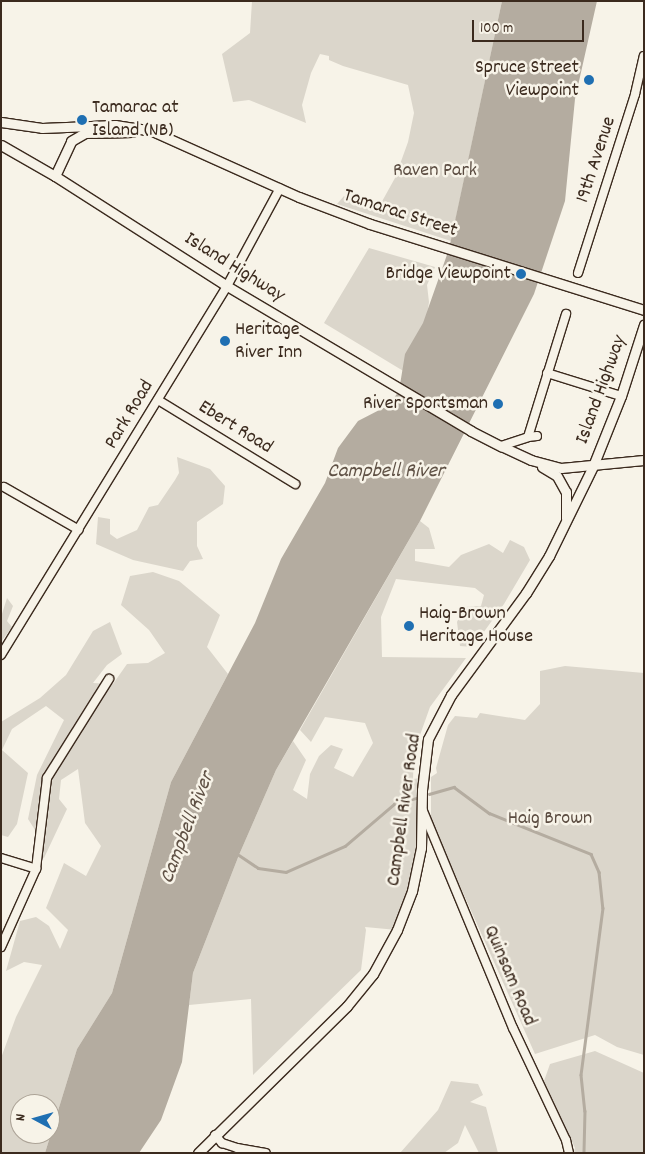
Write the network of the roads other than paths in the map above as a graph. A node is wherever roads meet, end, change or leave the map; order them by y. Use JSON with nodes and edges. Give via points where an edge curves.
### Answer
{"nodes":[{"id":1,"x":644,"y":56,"type":"edge"},
{"id":2,"x":640,"y":95,"type":"edge"},
{"id":3,"x":1,"y":122,"type":"edge"},
{"id":4,"x":152,"y":131,"type":"junction"},
{"id":5,"x":1,"y":145,"type":"edge"},
{"id":6,"x":55,"y":176,"type":"junction"},
{"id":7,"x":280,"y":188,"type":"junction"},
{"id":8,"x":578,"y":273,"type":"dead end"},
{"id":9,"x":227,"y":286,"type":"junction"},
{"id":10,"x":644,"y":310,"type":"edge"},
{"id":11,"x":566,"y":314,"type":"dead end"},
{"id":12,"x":644,"y":324,"type":"edge"},
{"id":13,"x":547,"y":373,"type":"junction"},
{"id":14,"x":621,"y":396,"type":"junction"},
{"id":15,"x":158,"y":400,"type":"junction"},
{"id":16,"x":537,"y":436,"type":"dead end"},
{"id":17,"x":528,"y":437,"type":"junction"},
{"id":18,"x":501,"y":446,"type":"junction"},
{"id":19,"x":531,"y":460,"type":"junction"},
{"id":20,"x":644,"y":460,"type":"edge"},
{"id":21,"x":593,"y":466,"type":"junction"},
{"id":22,"x":295,"y":484,"type":"dead end"},
{"id":23,"x":4,"y":487,"type":"dead end"},
{"id":24,"x":566,"y":522,"type":"junction"},
{"id":25,"x":79,"y":530,"type":"junction"},
{"id":26,"x":1,"y":655,"type":"edge"},
{"id":27,"x":110,"y":680,"type":"dead end"},
{"id":28,"x":422,"y":811,"type":"junction"},
{"id":29,"x":1,"y":858,"type":"edge"},
{"id":30,"x":36,"y":869,"type":"junction"},
{"id":31,"x":1,"y":947,"type":"edge"},
{"id":32,"x":215,"y":1135,"type":"junction"},
{"id":33,"x":198,"y":1153,"type":"edge"},
{"id":34,"x":266,"y":1153,"type":"edge"},
{"id":35,"x":569,"y":1153,"type":"edge"}],
"edges":[{"from":1,"to":2,"type":"street","name":"19th Avenue"},
{"from":2,"to":8,"type":"street","name":"19th Avenue"},
{"from":3,"to":4,"type":"main road","via":[[42,128],[115,124]]},
{"from":4,"to":6,"type":"main road","via":[[85,133],[71,141]]},
{"from":4,"to":7,"type":"main road","name":"Tamarac Street"},
{"from":5,"to":6,"type":"main road","name":"Island Highway"},
{"from":6,"to":9,"type":"main road","name":"Island Highway"},
{"from":7,"to":9,"type":"street","name":"Park Road"},
{"from":7,"to":10,"type":"main road","name":"Tamarac Street","via":[[370,224]]},
{"from":9,"to":15,"type":"street","name":"Park Road"},
{"from":9,"to":18,"type":"main road","name":"Island Highway"},
{"from":11,"to":13,"type":"street"},
{"from":12,"to":14,"type":"main road","name":"Island Highway"},
{"from":13,"to":14,"type":"street"},
{"from":13,"to":17,"type":"street"},
{"from":14,"to":21,"type":"main road","name":"Island Highway"},
{"from":15,"to":22,"type":"street","name":"Ebert Road"},
{"from":15,"to":25,"type":"street","name":"Park Road"},
{"from":16,"to":17,"type":"street"},
{"from":17,"to":18,"type":"street"},
{"from":18,"to":19,"type":"main road","name":"Island Highway"},
{"from":19,"to":21,"type":"main road","via":[[561,468]]},
{"from":19,"to":24,"type":"main road","via":[[556,476],[566,492]]},
{"from":20,"to":21,"type":"main road"},
{"from":21,"to":24,"type":"main road","name":"Campbell River Road"},
{"from":23,"to":25,"type":"street"},
{"from":24,"to":28,"type":"main road","name":"Campbell River Road","via":[[526,593],[451,695],[428,739]]},
{"from":25,"to":26,"type":"street","name":"Park Road"},
{"from":27,"to":30,"type":"street","via":[[47,778]]},
{"from":28,"to":32,"type":"main road","name":"Campbell River Road","via":[[421,848],[412,891],[398,930],[373,974],[347,1006]]},
{"from":28,"to":35,"type":"street","name":"Quinsam Road"},
{"from":29,"to":30,"type":"street"},
{"from":30,"to":31,"type":"street"},
{"from":32,"to":33,"type":"main road","name":"Campbell River Road"},
{"from":32,"to":34,"type":"street","via":[[222,1143]]}]}
